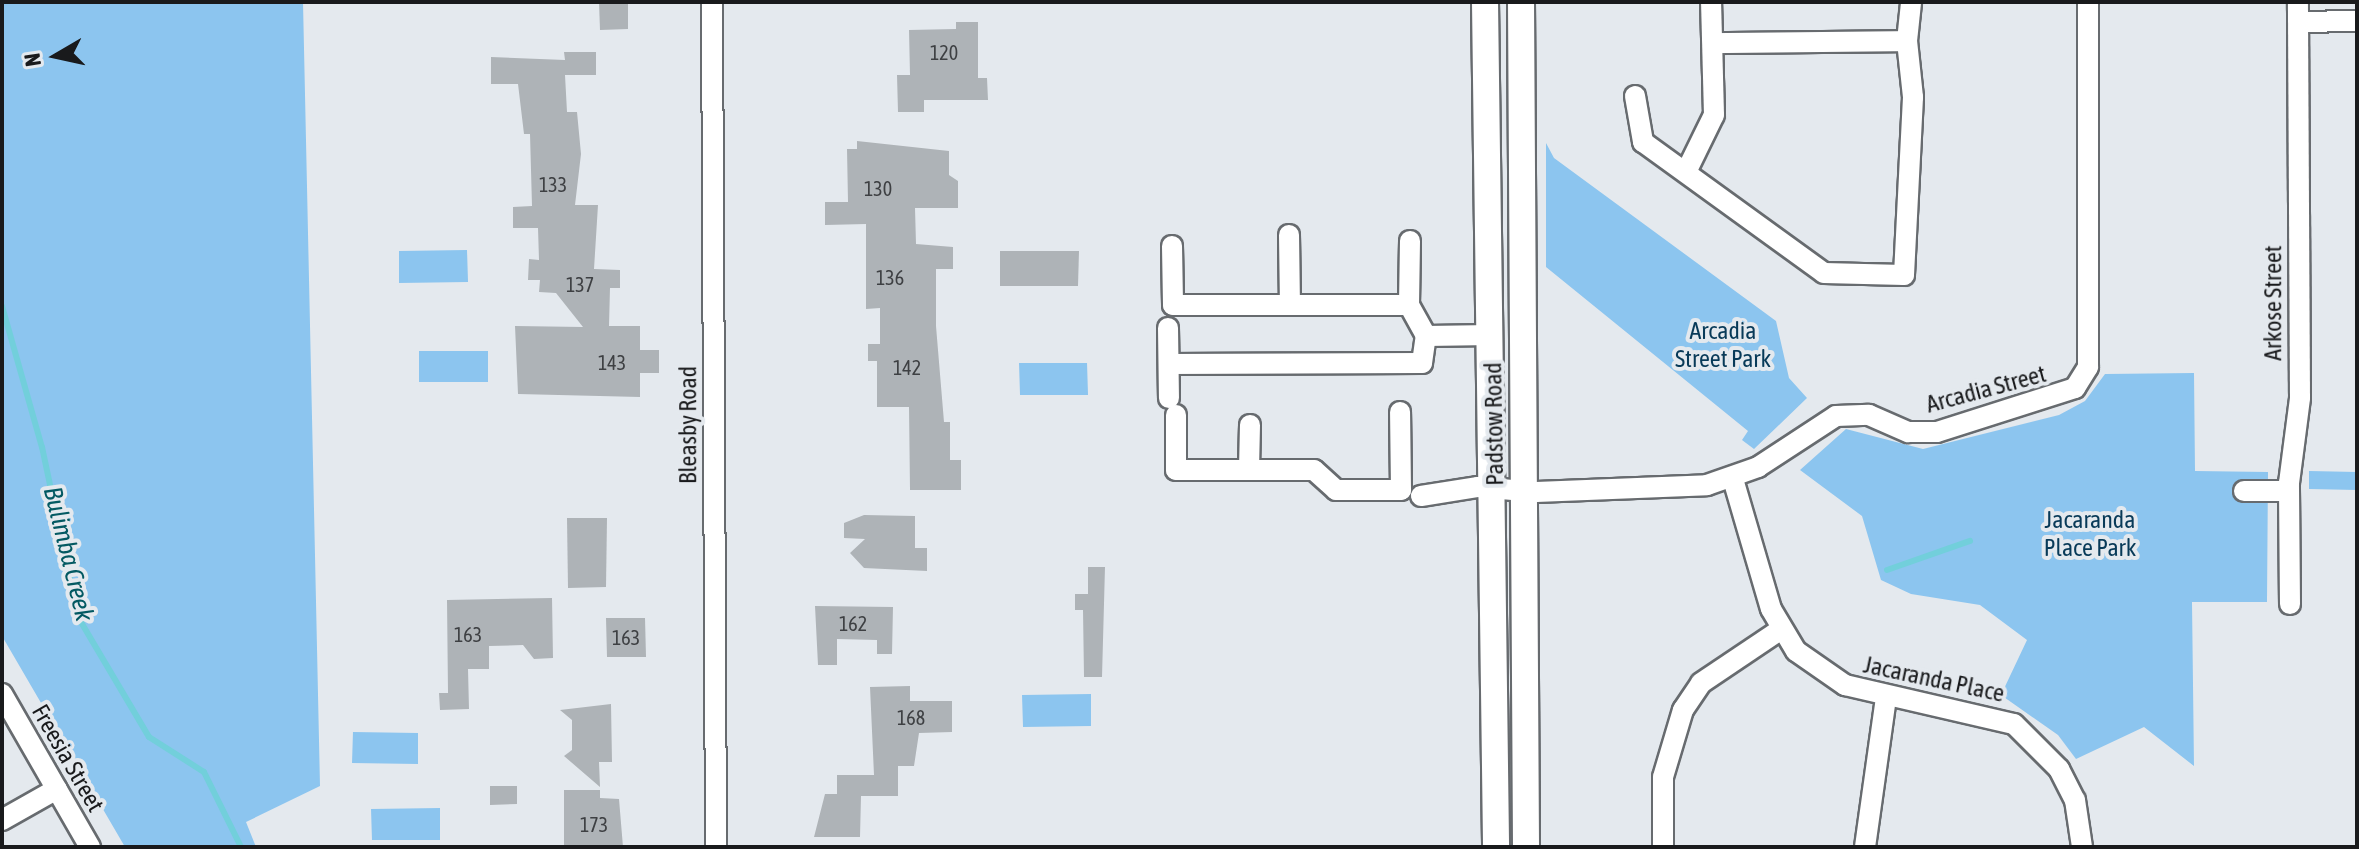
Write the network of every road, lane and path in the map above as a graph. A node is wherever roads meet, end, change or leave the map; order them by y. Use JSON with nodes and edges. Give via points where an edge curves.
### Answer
{"nodes":[{"id":1,"x":712,"y":2,"type":"edge"},
{"id":2,"x":1485,"y":2,"type":"edge"},
{"id":3,"x":1521,"y":2,"type":"edge"},
{"id":4,"x":1711,"y":2,"type":"edge"},
{"id":5,"x":1911,"y":2,"type":"edge"},
{"id":6,"x":2088,"y":2,"type":"edge"},
{"id":7,"x":2298,"y":12,"type":"edge"},
{"id":8,"x":2357,"y":21,"type":"edge"},
{"id":9,"x":1907,"y":41,"type":"junction"},
{"id":10,"x":1714,"y":43,"type":"junction"},
{"id":11,"x":1635,"y":96,"type":"dead end"},
{"id":12,"x":1687,"y":170,"type":"junction"},
{"id":13,"x":1289,"y":235,"type":"dead end"},
{"id":14,"x":1410,"y":241,"type":"dead end"},
{"id":15,"x":1172,"y":246,"type":"dead end"},
{"id":16,"x":1290,"y":305,"type":"junction"},
{"id":17,"x":1409,"y":305,"type":"junction"},
{"id":18,"x":1168,"y":328,"type":"dead end"},
{"id":19,"x":1492,"y":335,"type":"junction"},
{"id":20,"x":1426,"y":336,"type":"junction"},
{"id":21,"x":1169,"y":364,"type":"junction"},
{"id":22,"x":1400,"y":412,"type":"dead end"},
{"id":23,"x":1250,"y":425,"type":"dead end"},
{"id":24,"x":1249,"y":469,"type":"junction"},
{"id":25,"x":1733,"y":479,"type":"junction"},
{"id":26,"x":1495,"y":488,"type":"junction"},
{"id":27,"x":1524,"y":491,"type":"junction"},
{"id":28,"x":2244,"y":491,"type":"dead end"},
{"id":29,"x":2289,"y":491,"type":"junction"},
{"id":30,"x":1421,"y":496,"type":"dead end"},
{"id":31,"x":2290,"y":604,"type":"dead end"},
{"id":32,"x":1780,"y":630,"type":"junction"},
{"id":33,"x":2,"y":694,"type":"edge"},
{"id":34,"x":1886,"y":698,"type":"junction"},
{"id":35,"x":57,"y":789,"type":"junction"},
{"id":36,"x":2,"y":820,"type":"edge"},
{"id":37,"x":90,"y":847,"type":"edge"},
{"id":38,"x":716,"y":847,"type":"edge"},
{"id":39,"x":1496,"y":847,"type":"edge"},
{"id":40,"x":1526,"y":847,"type":"edge"},
{"id":41,"x":1663,"y":847,"type":"edge"},
{"id":42,"x":1865,"y":847,"type":"edge"},
{"id":43,"x":2082,"y":847,"type":"edge"}],
"edges":[{"from":1,"to":38,"type":"street","name":"Bleasby Road"},
{"from":2,"to":19,"type":"main road","name":"Padstow Road"},
{"from":3,"to":27,"type":"main road","name":"Padstow Road"},
{"from":4,"to":10,"type":"street"},
{"from":5,"to":9,"type":"street"},
{"from":6,"to":25,"type":"street","name":"Arcadia Street","via":[[2088,367],[2075,388],[1937,432],[1908,432],[1869,415],[1836,416]]},
{"from":7,"to":8,"type":"street"},
{"from":7,"to":29,"type":"street","name":"Arkose Street","via":[[2300,398]]},
{"from":9,"to":10,"type":"street"},
{"from":9,"to":12,"type":"street","via":[[1913,97],[1904,275],[1824,273]]},
{"from":10,"to":12,"type":"street","via":[[1714,115]]},
{"from":11,"to":12,"type":"street","via":[[1637,135]]},
{"from":13,"to":16,"type":"street"},
{"from":14,"to":17,"type":"street"},
{"from":15,"to":16,"type":"street","via":[[1173,305]]},
{"from":16,"to":17,"type":"street"},
{"from":17,"to":20,"type":"street"},
{"from":18,"to":21,"type":"street"},
{"from":19,"to":20,"type":"street"},
{"from":19,"to":26,"type":"main road","name":"Padstow Road"},
{"from":20,"to":21,"type":"street","via":[[1422,363]]},
{"from":21,"to":24,"type":"street","via":[[1176,470]]},
{"from":22,"to":24,"type":"street","via":[[1401,490],[1336,490],[1314,470]]},
{"from":23,"to":24,"type":"street"},
{"from":25,"to":27,"type":"street","name":"Arcadia Street"},
{"from":25,"to":32,"type":"street","name":"Jacaranda Place"},
{"from":26,"to":27,"type":"street","name":"Arcadia Street"},
{"from":26,"to":30,"type":"street","name":"Arcadia Street"},
{"from":26,"to":39,"type":"main road","name":"Padstow Road"},
{"from":27,"to":40,"type":"main road","name":"Padstow Road"},
{"from":28,"to":29,"type":"street"},
{"from":29,"to":31,"type":"street","name":"Arkose Street"},
{"from":32,"to":34,"type":"street","name":"Jacaranda Place","via":[[1822,673]]},
{"from":32,"to":41,"type":"street","via":[[1701,683],[1683,710],[1663,777]]},
{"from":33,"to":35,"type":"street","name":"Freesia Street"},
{"from":34,"to":42,"type":"street"},
{"from":34,"to":43,"type":"street","name":"Jacaranda Place","via":[[1984,713],[2037,741],[2075,800]]},
{"from":35,"to":36,"type":"street"},
{"from":35,"to":37,"type":"street","name":"Freesia Street"}]}
